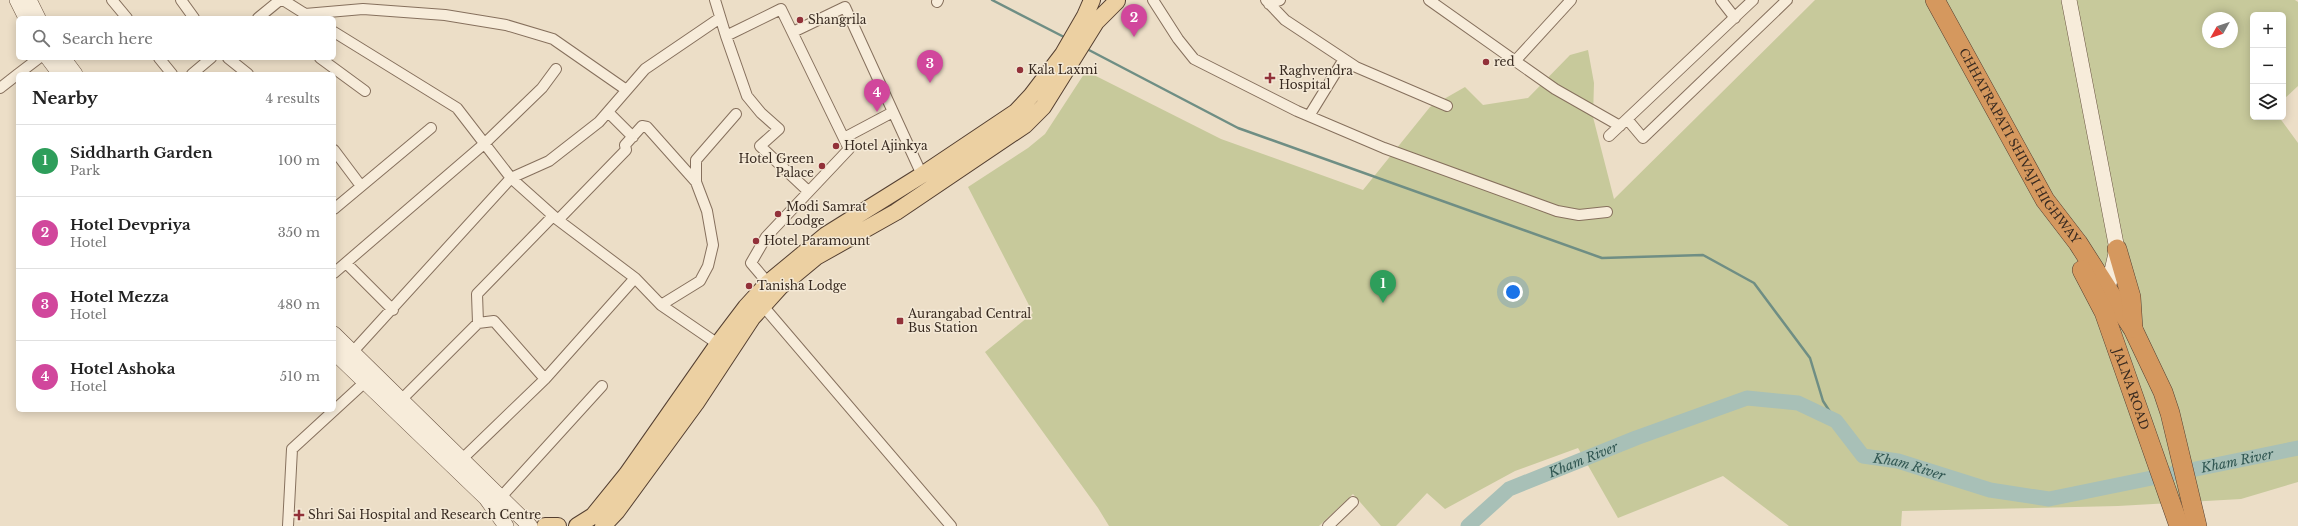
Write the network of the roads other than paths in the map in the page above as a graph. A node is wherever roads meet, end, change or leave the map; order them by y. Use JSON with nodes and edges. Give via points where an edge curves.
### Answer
{"nodes":[{"id":1,"x":17,"y":0,"type":"edge"},
{"id":2,"x":29,"y":0,"type":"edge"},
{"id":3,"x":112,"y":0,"type":"edge"},
{"id":4,"x":181,"y":0,"type":"edge"},
{"id":5,"x":280,"y":0,"type":"edge"},
{"id":6,"x":283,"y":0,"type":"edge"},
{"id":7,"x":715,"y":0,"type":"edge"},
{"id":8,"x":1092,"y":0,"type":"edge"},
{"id":9,"x":1100,"y":0,"type":"edge"},
{"id":10,"x":1117,"y":0,"type":"edge"},
{"id":11,"x":1153,"y":0,"type":"edge"},
{"id":12,"x":1280,"y":0,"type":"edge"},
{"id":13,"x":1429,"y":0,"type":"edge"},
{"id":14,"x":1571,"y":0,"type":"edge"},
{"id":15,"x":1721,"y":0,"type":"edge"},
{"id":16,"x":1753,"y":0,"type":"edge"},
{"id":17,"x":1787,"y":0,"type":"edge"},
{"id":18,"x":1923,"y":0,"type":"edge"},
{"id":19,"x":1935,"y":0,"type":"edge"},
{"id":20,"x":2069,"y":0,"type":"edge"},
{"id":21,"x":1267,"y":2,"type":"edge"},
{"id":22,"x":25,"y":16,"type":"edge"},
{"id":23,"x":37,"y":16,"type":"edge"},
{"id":24,"x":125,"y":16,"type":"edge"},
{"id":25,"x":193,"y":16,"type":"edge"},
{"id":26,"x":263,"y":16,"type":"edge"},
{"id":27,"x":308,"y":16,"type":"edge"},
{"id":28,"x":720,"y":18,"type":"junction"},
{"id":29,"x":1735,"y":18,"type":"junction"},
{"id":30,"x":1090,"y":19,"type":"junction"},
{"id":31,"x":793,"y":32,"type":"junction"},
{"id":32,"x":336,"y":33,"type":"edge"},
{"id":33,"x":726,"y":36,"type":"junction"},
{"id":34,"x":1068,"y":57,"type":"junction"},
{"id":35,"x":1344,"y":59,"type":"junction"},
{"id":36,"x":36,"y":60,"type":"edge"},
{"id":37,"x":50,"y":60,"type":"edge"},
{"id":38,"x":64,"y":60,"type":"edge"},
{"id":39,"x":161,"y":60,"type":"edge"},
{"id":40,"x":209,"y":60,"type":"edge"},
{"id":41,"x":230,"y":60,"type":"edge"},
{"id":42,"x":323,"y":60,"type":"edge"},
{"id":43,"x":1516,"y":60,"type":"junction"},
{"id":44,"x":556,"y":69,"type":"dead end"},
{"id":45,"x":21,"y":72,"type":"edge"},
{"id":46,"x":58,"y":72,"type":"edge"},
{"id":47,"x":74,"y":72,"type":"edge"},
{"id":48,"x":170,"y":72,"type":"edge"},
{"id":49,"x":194,"y":72,"type":"edge"},
{"id":50,"x":246,"y":72,"type":"edge"},
{"id":51,"x":16,"y":76,"type":"edge"},
{"id":52,"x":0,"y":88,"type":"edge"},
{"id":53,"x":625,"y":89,"type":"junction"},
{"id":54,"x":365,"y":91,"type":"dead end"},
{"id":55,"x":1447,"y":106,"type":"dead end"},
{"id":56,"x":608,"y":112,"type":"junction"},
{"id":57,"x":893,"y":112,"type":"junction"},
{"id":58,"x":736,"y":114,"type":"dead end"},
{"id":59,"x":1310,"y":116,"type":"junction"},
{"id":60,"x":1624,"y":122,"type":"junction"},
{"id":61,"x":430,"y":128,"type":"dead end"},
{"id":62,"x":1609,"y":136,"type":"dead end"},
{"id":63,"x":633,"y":137,"type":"junction"},
{"id":64,"x":844,"y":138,"type":"junction"},
{"id":65,"x":484,"y":144,"type":"junction"},
{"id":66,"x":336,"y":153,"type":"edge"},
{"id":67,"x":922,"y":175,"type":"junction"},
{"id":68,"x":511,"y":178,"type":"junction"},
{"id":69,"x":696,"y":182,"type":"junction"},
{"id":70,"x":361,"y":186,"type":"junction"},
{"id":71,"x":808,"y":191,"type":"junction"},
{"id":72,"x":336,"y":207,"type":"edge"},
{"id":73,"x":1607,"y":212,"type":"dead end"},
{"id":74,"x":556,"y":218,"type":"junction"},
{"id":75,"x":2117,"y":249,"type":"junction"},
{"id":76,"x":346,"y":263,"type":"junction"},
{"id":77,"x":336,"y":271,"type":"edge"},
{"id":78,"x":635,"y":278,"type":"junction"},
{"id":79,"x":768,"y":282,"type":"junction"},
{"id":80,"x":2108,"y":289,"type":"junction"},
{"id":81,"x":661,"y":305,"type":"junction"},
{"id":82,"x":763,"y":306,"type":"junction"},
{"id":83,"x":393,"y":310,"type":"junction"},
{"id":84,"x":2104,"y":312,"type":"junction"},
{"id":85,"x":478,"y":323,"type":"junction"},
{"id":86,"x":2133,"y":329,"type":"junction"},
{"id":87,"x":336,"y":338,"type":"edge"},
{"id":88,"x":718,"y":344,"type":"junction"},
{"id":89,"x":344,"y":355,"type":"edge"},
{"id":90,"x":545,"y":379,"type":"junction"},
{"id":91,"x":365,"y":382,"type":"junction"},
{"id":92,"x":602,"y":386,"type":"dead end"},
{"id":93,"x":401,"y":400,"type":"junction"},
{"id":94,"x":336,"y":409,"type":"edge"},
{"id":95,"x":332,"y":412,"type":"edge"},
{"id":96,"x":458,"y":463,"type":"junction"},
{"id":97,"x":501,"y":497,"type":"junction"},
{"id":98,"x":1353,"y":502,"type":"dead end"},
{"id":99,"x":609,"y":523,"type":"edge"},
{"id":100,"x":288,"y":526,"type":"edge"},
{"id":101,"x":506,"y":526,"type":"edge"},
{"id":102,"x":530,"y":526,"type":"edge"},
{"id":103,"x":545,"y":526,"type":"edge"},
{"id":104,"x":558,"y":526,"type":"edge"},
{"id":105,"x":577,"y":526,"type":"edge"},
{"id":106,"x":952,"y":526,"type":"edge"},
{"id":107,"x":1328,"y":526,"type":"edge"},
{"id":108,"x":2179,"y":526,"type":"edge"},
{"id":109,"x":2197,"y":526,"type":"edge"}],
"edges":[{"from":1,"to":22,"type":"street"},
{"from":2,"to":23,"type":"street"},
{"from":3,"to":24,"type":"street"},
{"from":4,"to":25,"type":"street"},
{"from":5,"to":26,"type":"street"},
{"from":6,"to":27,"type":"street"},
{"from":7,"to":28,"type":"street"},
{"from":8,"to":30,"type":"main road"},
{"from":9,"to":10,"type":"main road","via":[[1108,3]]},
{"from":10,"to":30,"type":"main road"},
{"from":11,"to":59,"type":"street","via":[[1194,59]]},
{"from":12,"to":21,"type":"street"},
{"from":13,"to":43,"type":"street"},
{"from":14,"to":43,"type":"street"},
{"from":15,"to":29,"type":"street"},
{"from":16,"to":29,"type":"street"},
{"from":17,"to":60,"type":"street","via":[[1643,138]]},
{"from":18,"to":84,"type":"highway","name":"CHHATRAPATI SHIVAJI HIGHWAY","via":[[2017,172],[2082,269]]},
{"from":19,"to":80,"type":"highway","name":"CHHATRAPATI SHIVAJI HIGHWAY","via":[[2045,200],[2078,243]]},
{"from":20,"to":75,"type":"street"},
{"from":21,"to":35,"type":"street","via":[[1284,20]]},
{"from":27,"to":53,"type":"street","via":[[363,9],[445,15],[506,25],[553,39]]},
{"from":28,"to":33,"type":"street"},
{"from":28,"to":53,"type":"street","via":[[645,69]]},
{"from":29,"to":60,"type":"street"},
{"from":30,"to":34,"type":"main road"},
{"from":31,"to":33,"type":"street","via":[[781,9]]},
{"from":31,"to":57,"type":"street","via":[[845,7]]},
{"from":31,"to":64,"type":"street"},
{"from":32,"to":65,"type":"street","via":[[457,108]]},
{"from":33,"to":71,"type":"street","via":[[747,96],[779,129],[760,146]]},
{"from":34,"to":67,"type":"main road","via":[[1016,112]]},
{"from":34,"to":82,"type":"main road","via":[[1043,107],[1026,125],[896,212],[816,257],[781,286]]},
{"from":35,"to":55,"type":"street","via":[[1356,67]]},
{"from":35,"to":59,"type":"street"},
{"from":36,"to":45,"type":"street"},
{"from":37,"to":46,"type":"street"},
{"from":38,"to":47,"type":"street"},
{"from":39,"to":48,"type":"street"},
{"from":40,"to":49,"type":"street"},
{"from":41,"to":50,"type":"street"},
{"from":42,"to":54,"type":"street"},
{"from":43,"to":60,"type":"street","via":[[1555,89]]},
{"from":44,"to":65,"type":"street","via":[[542,88]]},
{"from":51,"to":52,"type":"street"},
{"from":53,"to":56,"type":"street"},
{"from":56,"to":63,"type":"street"},
{"from":56,"to":68,"type":"street","via":[[549,161]]},
{"from":57,"to":64,"type":"street"},
{"from":57,"to":67,"type":"street"},
{"from":58,"to":69,"type":"street","via":[[696,160]]},
{"from":59,"to":73,"type":"street","via":[[1384,148],[1557,211],[1579,214]]},
{"from":60,"to":62,"type":"street"},
{"from":61,"to":70,"type":"street"},
{"from":63,"to":69,"type":"street","via":[[642,126],[647,127]]},
{"from":63,"to":74,"type":"street","via":[[625,145],[626,150]]},
{"from":64,"to":71,"type":"street","via":[[849,149]]},
{"from":65,"to":68,"type":"street"},
{"from":65,"to":76,"type":"street"},
{"from":66,"to":70,"type":"street"},
{"from":67,"to":79,"type":"main road","via":[[826,235]]},
{"from":68,"to":74,"type":"street"},
{"from":68,"to":83,"type":"street"},
{"from":69,"to":81,"type":"street","via":[[707,211],[713,245],[708,266],[700,281]]},
{"from":70,"to":72,"type":"street"},
{"from":71,"to":79,"type":"street","via":[[766,236],[751,263]]},
{"from":74,"to":78,"type":"street"},
{"from":74,"to":85,"type":"street","via":[[477,294]]},
{"from":75,"to":80,"type":"street","name":"JALNA ROAD"},
{"from":75,"to":86,"type":"highway","via":[[2132,297]]},
{"from":76,"to":77,"type":"street"},
{"from":76,"to":83,"type":"street"},
{"from":78,"to":81,"type":"street"},
{"from":78,"to":90,"type":"street"},
{"from":79,"to":88,"type":"main road"},
{"from":80,"to":84,"type":"street","name":"JALNA ROAD"},
{"from":80,"to":86,"type":"highway","name":"CHHATRAPATI SHIVAJI HIGHWAY"},
{"from":81,"to":88,"type":"street"},
{"from":82,"to":99,"type":"main road","via":[[752,318],[696,403]]},
{"from":82,"to":106,"type":"street"},
{"from":83,"to":89,"type":"street"},
{"from":84,"to":108,"type":"highway","name":"JALNA ROAD"},
{"from":85,"to":90,"type":"street","via":[[494,321]]},
{"from":85,"to":93,"type":"street"},
{"from":86,"to":109,"type":"highway","name":"CHHATRAPATI SHIVAJI HIGHWAY","via":[[2163,392],[2170,413]]},
{"from":87,"to":89,"type":"street"},
{"from":88,"to":105,"type":"main road","via":[[627,474],[593,516]]},
{"from":89,"to":91,"type":"street"},
{"from":89,"to":93,"type":"street"},
{"from":90,"to":96,"type":"street"},
{"from":91,"to":94,"type":"street"},
{"from":91,"to":96,"type":"street"},
{"from":92,"to":97,"type":"street"},
{"from":93,"to":96,"type":"street"},
{"from":95,"to":100,"type":"street","via":[[292,449]]},
{"from":96,"to":97,"type":"street"},
{"from":96,"to":101,"type":"street"},
{"from":97,"to":102,"type":"street"},
{"from":98,"to":107,"type":"street"},
{"from":103,"to":104,"type":"main road"}]}
